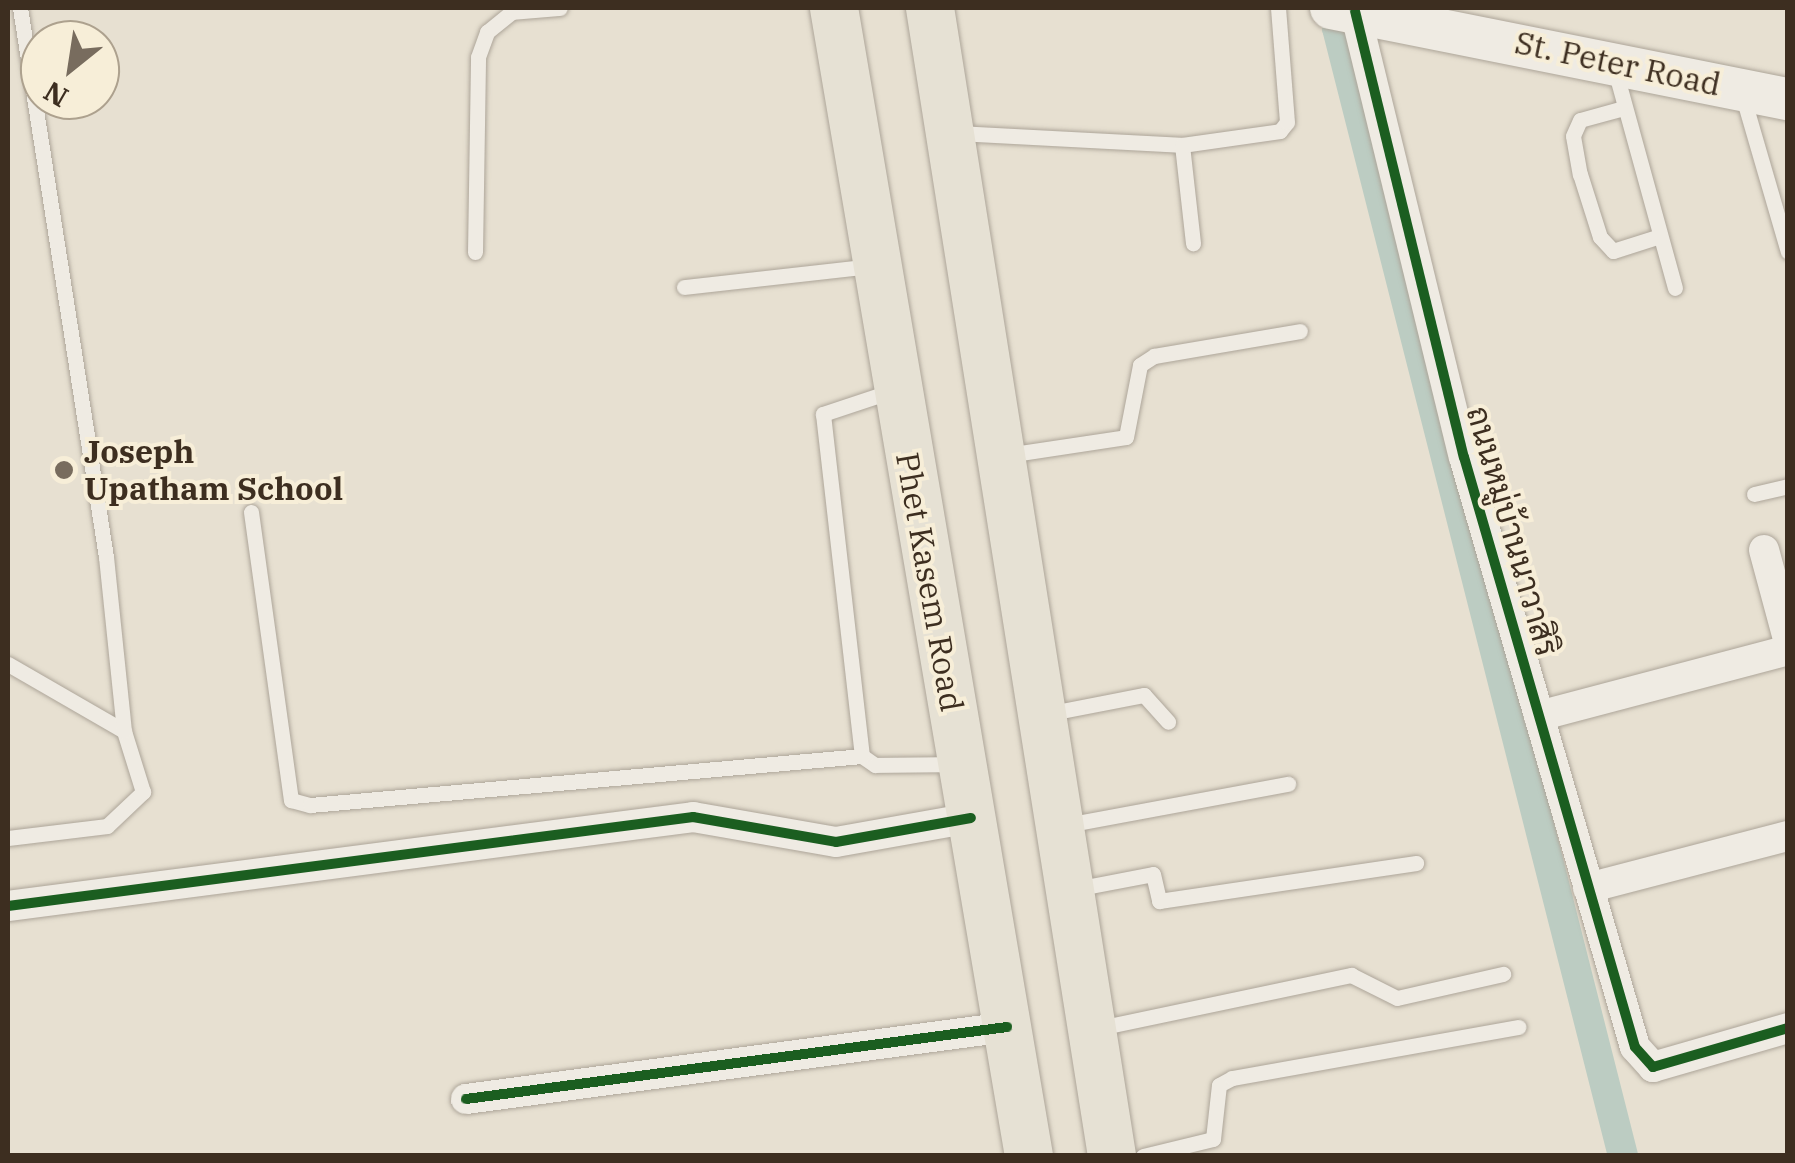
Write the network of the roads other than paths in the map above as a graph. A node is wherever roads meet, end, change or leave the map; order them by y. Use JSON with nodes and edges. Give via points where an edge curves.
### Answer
{"nodes":[{"id":1,"x":20,"y":8,"type":"edge"},
{"id":2,"x":560,"y":8,"type":"edge"},
{"id":3,"x":834,"y":8,"type":"edge"},
{"id":4,"x":930,"y":8,"type":"edge"},
{"id":5,"x":1278,"y":8,"type":"edge"},
{"id":6,"x":1376,"y":13,"type":"edge"},
{"id":7,"x":1614,"y":62,"type":"junction"},
{"id":8,"x":1740,"y":88,"type":"junction"},
{"id":9,"x":1788,"y":98,"type":"edge"},
{"id":10,"x":1620,"y":109,"type":"junction"},
{"id":11,"x":951,"y":133,"type":"junction"},
{"id":12,"x":1182,"y":145,"type":"junction"},
{"id":13,"x":1660,"y":236,"type":"junction"},
{"id":14,"x":1194,"y":243,"type":"dead end"},
{"id":15,"x":475,"y":252,"type":"dead end"},
{"id":16,"x":1788,"y":252,"type":"edge"},
{"id":17,"x":876,"y":266,"type":"junction"},
{"id":18,"x":684,"y":287,"type":"dead end"},
{"id":19,"x":1676,"y":288,"type":"dead end"},
{"id":20,"x":1300,"y":330,"type":"dead end"},
{"id":21,"x":897,"y":390,"type":"junction"},
{"id":22,"x":1001,"y":456,"type":"junction"},
{"id":23,"x":1788,"y":486,"type":"edge"},
{"id":24,"x":1754,"y":494,"type":"dead end"},
{"id":25,"x":251,"y":512,"type":"dead end"},
{"id":26,"x":1764,"y":550,"type":"dead end"},
{"id":27,"x":1788,"y":639,"type":"edge"},
{"id":28,"x":1788,"y":650,"type":"edge"},
{"id":29,"x":8,"y":664,"type":"edge"},
{"id":30,"x":1041,"y":714,"type":"junction"},
{"id":31,"x":1539,"y":716,"type":"junction"},
{"id":32,"x":1168,"y":722,"type":"dead end"},
{"id":33,"x":124,"y":731,"type":"junction"},
{"id":34,"x":862,"y":756,"type":"junction"},
{"id":35,"x":962,"y":764,"type":"junction"},
{"id":36,"x":1288,"y":784,"type":"dead end"},
{"id":37,"x":971,"y":818,"type":"junction"},
{"id":38,"x":1058,"y":827,"type":"junction"},
{"id":39,"x":1788,"y":836,"type":"edge"},
{"id":40,"x":8,"y":838,"type":"edge"},
{"id":41,"x":1416,"y":863,"type":"dead end"},
{"id":42,"x":1588,"y":888,"type":"junction"},
{"id":43,"x":1069,"y":890,"type":"junction"},
{"id":44,"x":8,"y":906,"type":"edge"},
{"id":45,"x":1504,"y":974,"type":"dead end"},
{"id":46,"x":1518,"y":1026,"type":"dead end"},
{"id":47,"x":1007,"y":1027,"type":"junction"},
{"id":48,"x":1788,"y":1028,"type":"edge"},
{"id":49,"x":1090,"y":1030,"type":"junction"},
{"id":50,"x":466,"y":1098,"type":"dead end"},
{"id":51,"x":1028,"y":1156,"type":"edge"},
{"id":52,"x":1112,"y":1156,"type":"edge"},
{"id":53,"x":1142,"y":1156,"type":"edge"}],
"edges":[{"from":1,"to":33,"type":"lane","via":[[106,557]]},
{"from":2,"to":15,"type":"lane","via":[[512,12],[488,32],[478,57]]},
{"from":3,"to":17,"type":"main road","name":"Phet Kasem Road"},
{"from":4,"to":11,"type":"main road"},
{"from":5,"to":12,"type":"lane","via":[[1287,122],[1280,131]]},
{"from":6,"to":7,"type":"street","name":"St. Peter Road"},
{"from":6,"to":31,"type":"street","name":"ถนนหมู่บ้านนาวาสิริ","via":[[1464,457]]},
{"from":7,"to":8,"type":"street","name":"St. Peter Road"},
{"from":7,"to":10,"type":"lane"},
{"from":8,"to":9,"type":"street","name":"St. Peter Road"},
{"from":8,"to":16,"type":"lane"},
{"from":10,"to":13,"type":"lane"},
{"from":10,"to":13,"type":"lane","via":[[1580,120],[1573,136],[1580,174],[1600,237],[1613,251]]},
{"from":11,"to":12,"type":"lane"},
{"from":11,"to":22,"type":"main road"},
{"from":12,"to":14,"type":"lane"},
{"from":13,"to":19,"type":"lane"},
{"from":17,"to":18,"type":"lane"},
{"from":17,"to":21,"type":"main road","name":"Phet Kasem Road"},
{"from":20,"to":22,"type":"lane","via":[[1154,356],[1140,365],[1126,438]]},
{"from":21,"to":34,"type":"lane","via":[[823,414]]},
{"from":21,"to":35,"type":"main road","name":"Phet Kasem Road"},
{"from":22,"to":30,"type":"main road"},
{"from":23,"to":24,"type":"lane"},
{"from":25,"to":34,"type":"lane","via":[[290,800],[310,805]]},
{"from":26,"to":27,"type":"street"},
{"from":28,"to":31,"type":"street"},
{"from":29,"to":33,"type":"lane"},
{"from":30,"to":32,"type":"lane","via":[[1144,696]]},
{"from":30,"to":38,"type":"main road"},
{"from":31,"to":42,"type":"street","name":"ถนนหมู่บ้านนาวาสิริ"},
{"from":33,"to":40,"type":"lane","via":[[143,792],[133,806],[107,826]]},
{"from":34,"to":35,"type":"lane","via":[[875,765]]},
{"from":35,"to":37,"type":"main road","name":"Phet Kasem Road"},
{"from":36,"to":38,"type":"lane"},
{"from":37,"to":44,"type":"street","via":[[836,842],[693,817]]},
{"from":37,"to":47,"type":"main road","name":"Phet Kasem Road"},
{"from":38,"to":43,"type":"main road"},
{"from":39,"to":42,"type":"street"},
{"from":41,"to":43,"type":"lane","via":[[1160,901],[1152,874]]},
{"from":42,"to":48,"type":"street","name":"ถนนหมู่บ้านนาวาสิริ","via":[[1642,1060],[1653,1067]]},
{"from":43,"to":49,"type":"main road"},
{"from":45,"to":49,"type":"lane","via":[[1397,998],[1352,974]]},
{"from":46,"to":53,"type":"lane","via":[[1232,1078],[1219,1084],[1213,1139]]},
{"from":47,"to":50,"type":"street"},
{"from":47,"to":51,"type":"main road","name":"Phet Kasem Road"},
{"from":49,"to":52,"type":"main road"}]}
